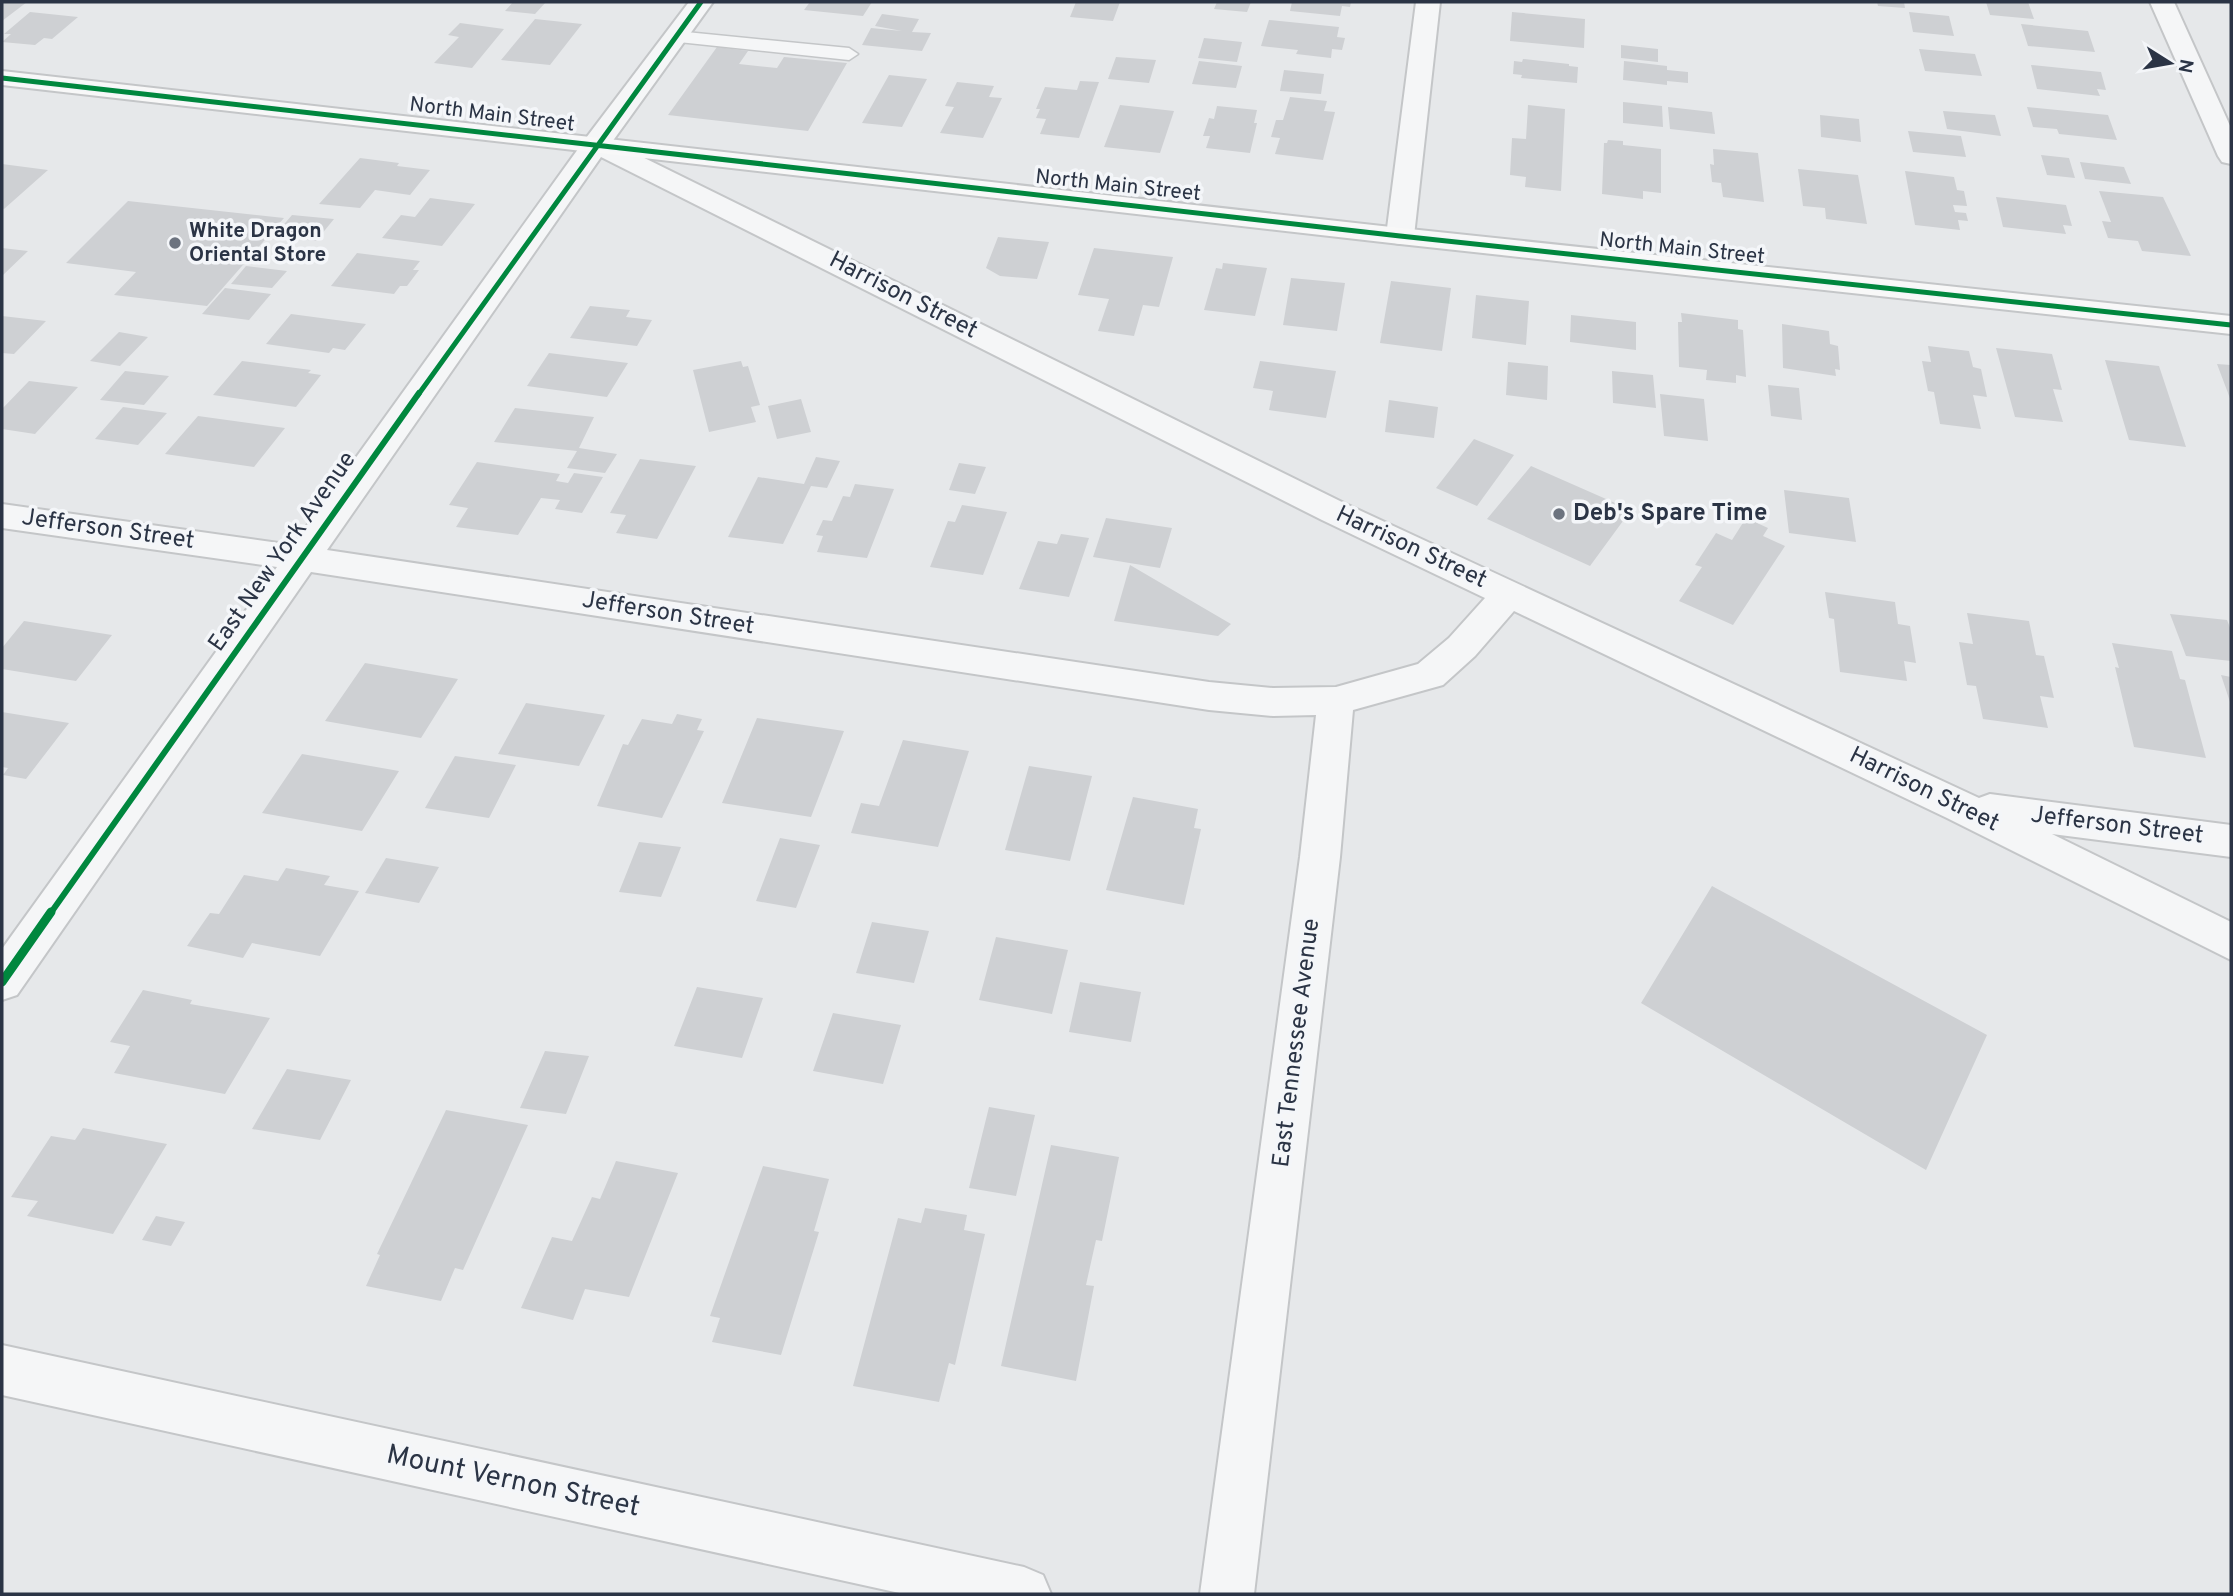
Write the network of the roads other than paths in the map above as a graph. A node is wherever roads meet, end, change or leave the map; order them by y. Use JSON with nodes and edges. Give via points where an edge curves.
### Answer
{"nodes":[{"id":1,"x":701,"y":2,"type":"edge"},
{"id":2,"x":1428,"y":2,"type":"edge"},
{"id":3,"x":2161,"y":2,"type":"edge"},
{"id":4,"x":676,"y":37,"type":"junction"},
{"id":5,"x":849,"y":54,"type":"dead end"},
{"id":6,"x":2,"y":78,"type":"edge"},
{"id":7,"x":595,"y":144,"type":"junction"},
{"id":8,"x":2231,"y":156,"type":"edge"},
{"id":9,"x":1400,"y":236,"type":"junction"},
{"id":10,"x":2231,"y":326,"type":"edge"},
{"id":11,"x":2,"y":516,"type":"edge"},
{"id":12,"x":302,"y":558,"type":"junction"},
{"id":13,"x":1509,"y":594,"type":"junction"},
{"id":14,"x":1336,"y":701,"type":"junction"},
{"id":15,"x":1961,"y":807,"type":"junction"},
{"id":16,"x":2231,"y":841,"type":"edge"},
{"id":17,"x":2231,"y":942,"type":"edge"},
{"id":18,"x":2,"y":982,"type":"edge"},
{"id":19,"x":2,"y":1370,"type":"edge"},
{"id":20,"x":1024,"y":1594,"type":"edge"},
{"id":21,"x":1227,"y":1594,"type":"edge"}],
"edges":[{"from":1,"to":4,"type":"street","name":"East New York Avenue"},
{"from":2,"to":9,"type":"street"},
{"from":3,"to":8,"type":"street"},
{"from":4,"to":5,"type":"lane"},
{"from":4,"to":7,"type":"street","name":"East New York Avenue"},
{"from":6,"to":7,"type":"main road","name":"North Main Street"},
{"from":7,"to":9,"type":"main road","name":"North Main Street"},
{"from":7,"to":12,"type":"street","name":"East New York Avenue"},
{"from":7,"to":13,"type":"street","name":"Harrison Street","via":[[1334,512]]},
{"from":9,"to":10,"type":"main road","name":"North Main Street"},
{"from":11,"to":12,"type":"street","name":"Jefferson Street"},
{"from":12,"to":14,"type":"street","name":"Jefferson Street","via":[[1209,696]]},
{"from":12,"to":18,"type":"street","name":"East New York Avenue"},
{"from":13,"to":14,"type":"street","via":[[1430,675]]},
{"from":13,"to":15,"type":"street","name":"Harrison Street"},
{"from":14,"to":21,"type":"street","name":"East Tennessee Avenue"},
{"from":15,"to":16,"type":"street","name":"Jefferson Street"},
{"from":15,"to":17,"type":"street","name":"Harrison Street"},
{"from":19,"to":20,"type":"street","name":"Mount Vernon Street"}]}
